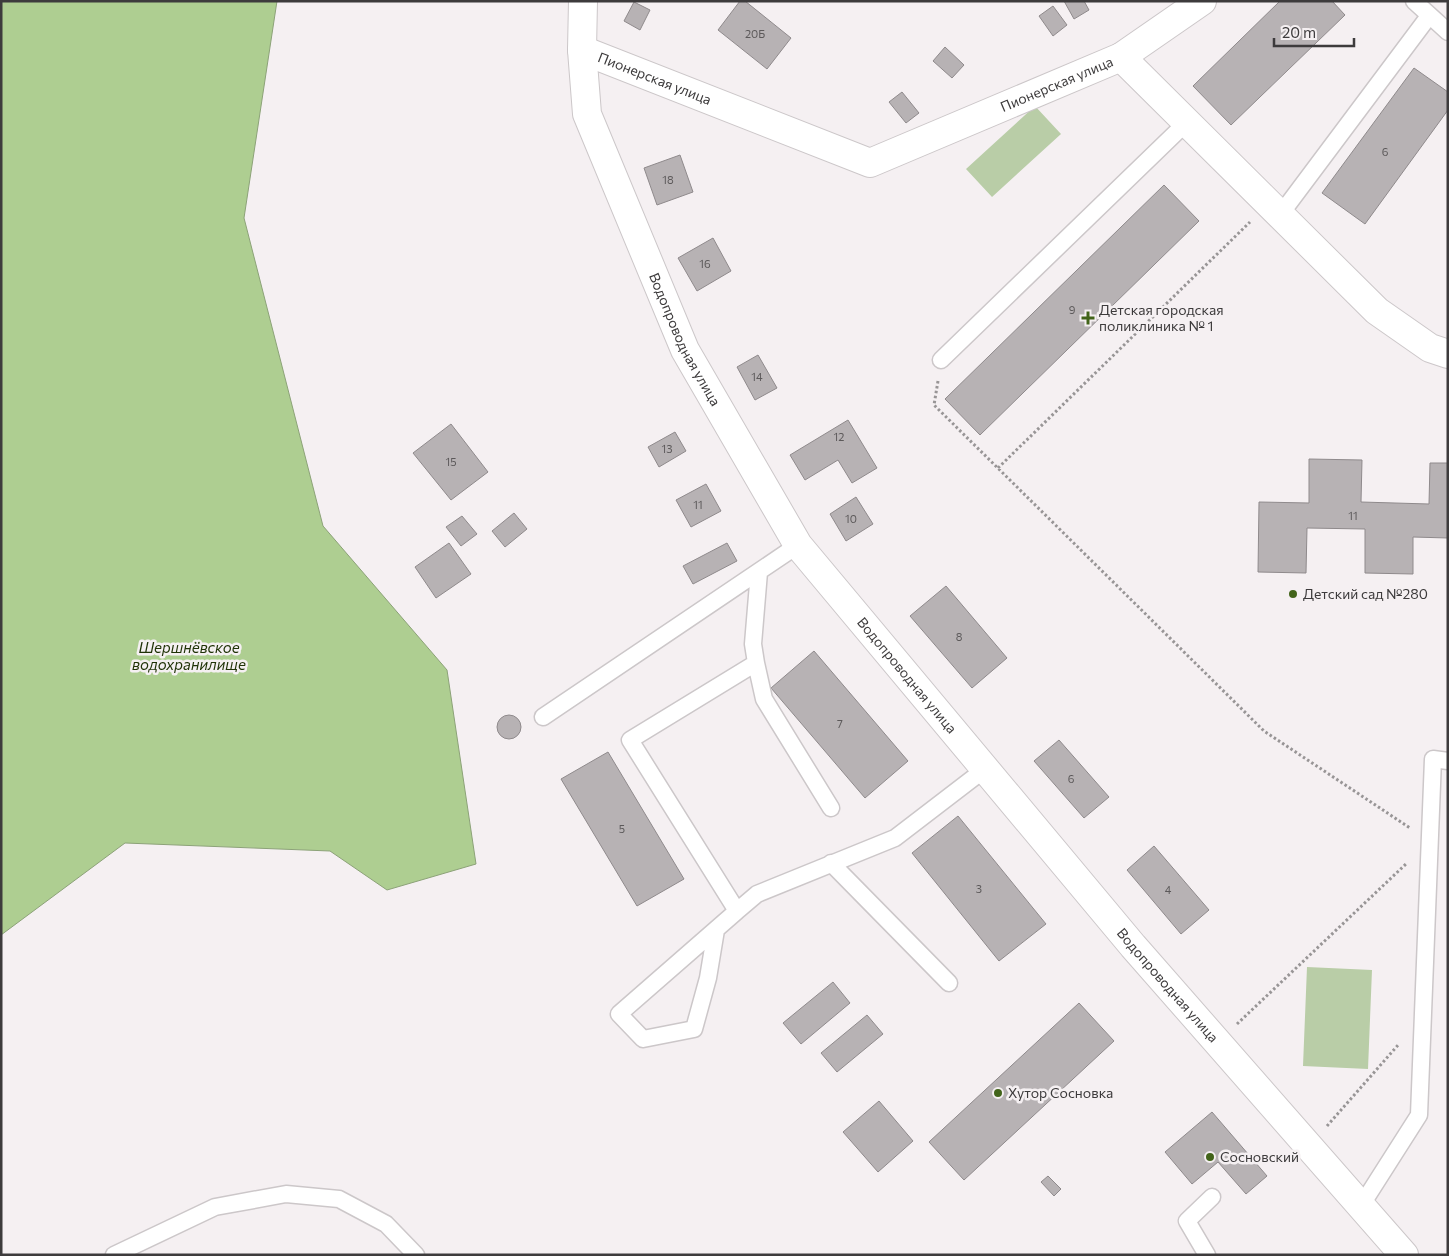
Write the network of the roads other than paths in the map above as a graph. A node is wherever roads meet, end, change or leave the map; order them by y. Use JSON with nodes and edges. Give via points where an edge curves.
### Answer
{"nodes":[{"id":1,"x":582,"y":1,"type":"edge"},
{"id":2,"x":1414,"y":1,"type":"edge"},
{"id":3,"x":1185,"y":6,"type":"edge"},
{"id":4,"x":1429,"y":16,"type":"junction"},
{"id":5,"x":1448,"y":32,"type":"edge"},
{"id":6,"x":582,"y":50,"type":"junction"},
{"id":7,"x":1121,"y":57,"type":"junction"},
{"id":8,"x":1187,"y":122,"type":"junction"},
{"id":9,"x":1274,"y":209,"type":"junction"},
{"id":10,"x":1448,"y":354,"type":"edge"},
{"id":11,"x":941,"y":360,"type":"road end"},
{"id":12,"x":798,"y":546,"type":"junction"},
{"id":13,"x":759,"y":572,"type":"junction"},
{"id":14,"x":756,"y":663,"type":"junction"},
{"id":15,"x":543,"y":717,"type":"dead end"},
{"id":16,"x":1448,"y":761,"type":"edge"},
{"id":17,"x":985,"y":769,"type":"junction"},
{"id":18,"x":831,"y":808,"type":"dead end"},
{"id":19,"x":831,"y":863,"type":"junction"},
{"id":20,"x":737,"y":911,"type":"junction"},
{"id":21,"x":716,"y":930,"type":"junction"},
{"id":22,"x":949,"y":983,"type":"dead end"},
{"id":23,"x":1212,"y":1197,"type":"dead end"},
{"id":24,"x":1361,"y":1206,"type":"junction"},
{"id":25,"x":114,"y":1255,"type":"edge"},
{"id":26,"x":416,"y":1255,"type":"edge"},
{"id":27,"x":1207,"y":1255,"type":"edge"},
{"id":28,"x":1404,"y":1255,"type":"edge"}],
"edges":[{"from":1,"to":6,"type":"street","name":"Водопроводная улица"},
{"from":2,"to":4,"type":"lane"},
{"from":3,"to":7,"type":"street"},
{"from":4,"to":5,"type":"lane"},
{"from":4,"to":9,"type":"lane"},
{"from":6,"to":7,"type":"street","name":"Пионерская улица","via":[[870,163]]},
{"from":6,"to":12,"type":"street","name":"Водопроводная улица","via":[[587,114],[685,350]]},
{"from":7,"to":8,"type":"street","name":"Пионерская улица"},
{"from":8,"to":9,"type":"street","name":"Пионерская улица"},
{"from":8,"to":11,"type":"lane"},
{"from":9,"to":10,"type":"street","name":"Пионерская улица","via":[[1377,311],[1430,348]]},
{"from":12,"to":13,"type":"lane"},
{"from":12,"to":17,"type":"street","name":"Водопроводная улица"},
{"from":13,"to":14,"type":"lane","via":[[753,644]]},
{"from":13,"to":15,"type":"lane"},
{"from":14,"to":18,"type":"lane","via":[[764,699]]},
{"from":14,"to":20,"type":"lane","via":[[630,740]]},
{"from":16,"to":24,"type":"lane","via":[[1433,759],[1419,1116]]},
{"from":17,"to":19,"type":"lane","via":[[895,838]]},
{"from":17,"to":24,"type":"street","name":"Водопроводная улица","via":[[1133,946]]},
{"from":19,"to":20,"type":"lane","via":[[757,894]]},
{"from":19,"to":22,"type":"lane"},
{"from":20,"to":21,"type":"lane"},
{"from":21,"to":21,"type":"lane","via":[[708,978],[694,1029],[643,1039],[620,1014]]},
{"from":23,"to":27,"type":"lane","via":[[1187,1221]]},
{"from":24,"to":28,"type":"street","name":"Водопроводная улица"},
{"from":25,"to":26,"type":"lane","via":[[215,1207],[286,1194],[339,1199],[386,1224]]}]}
